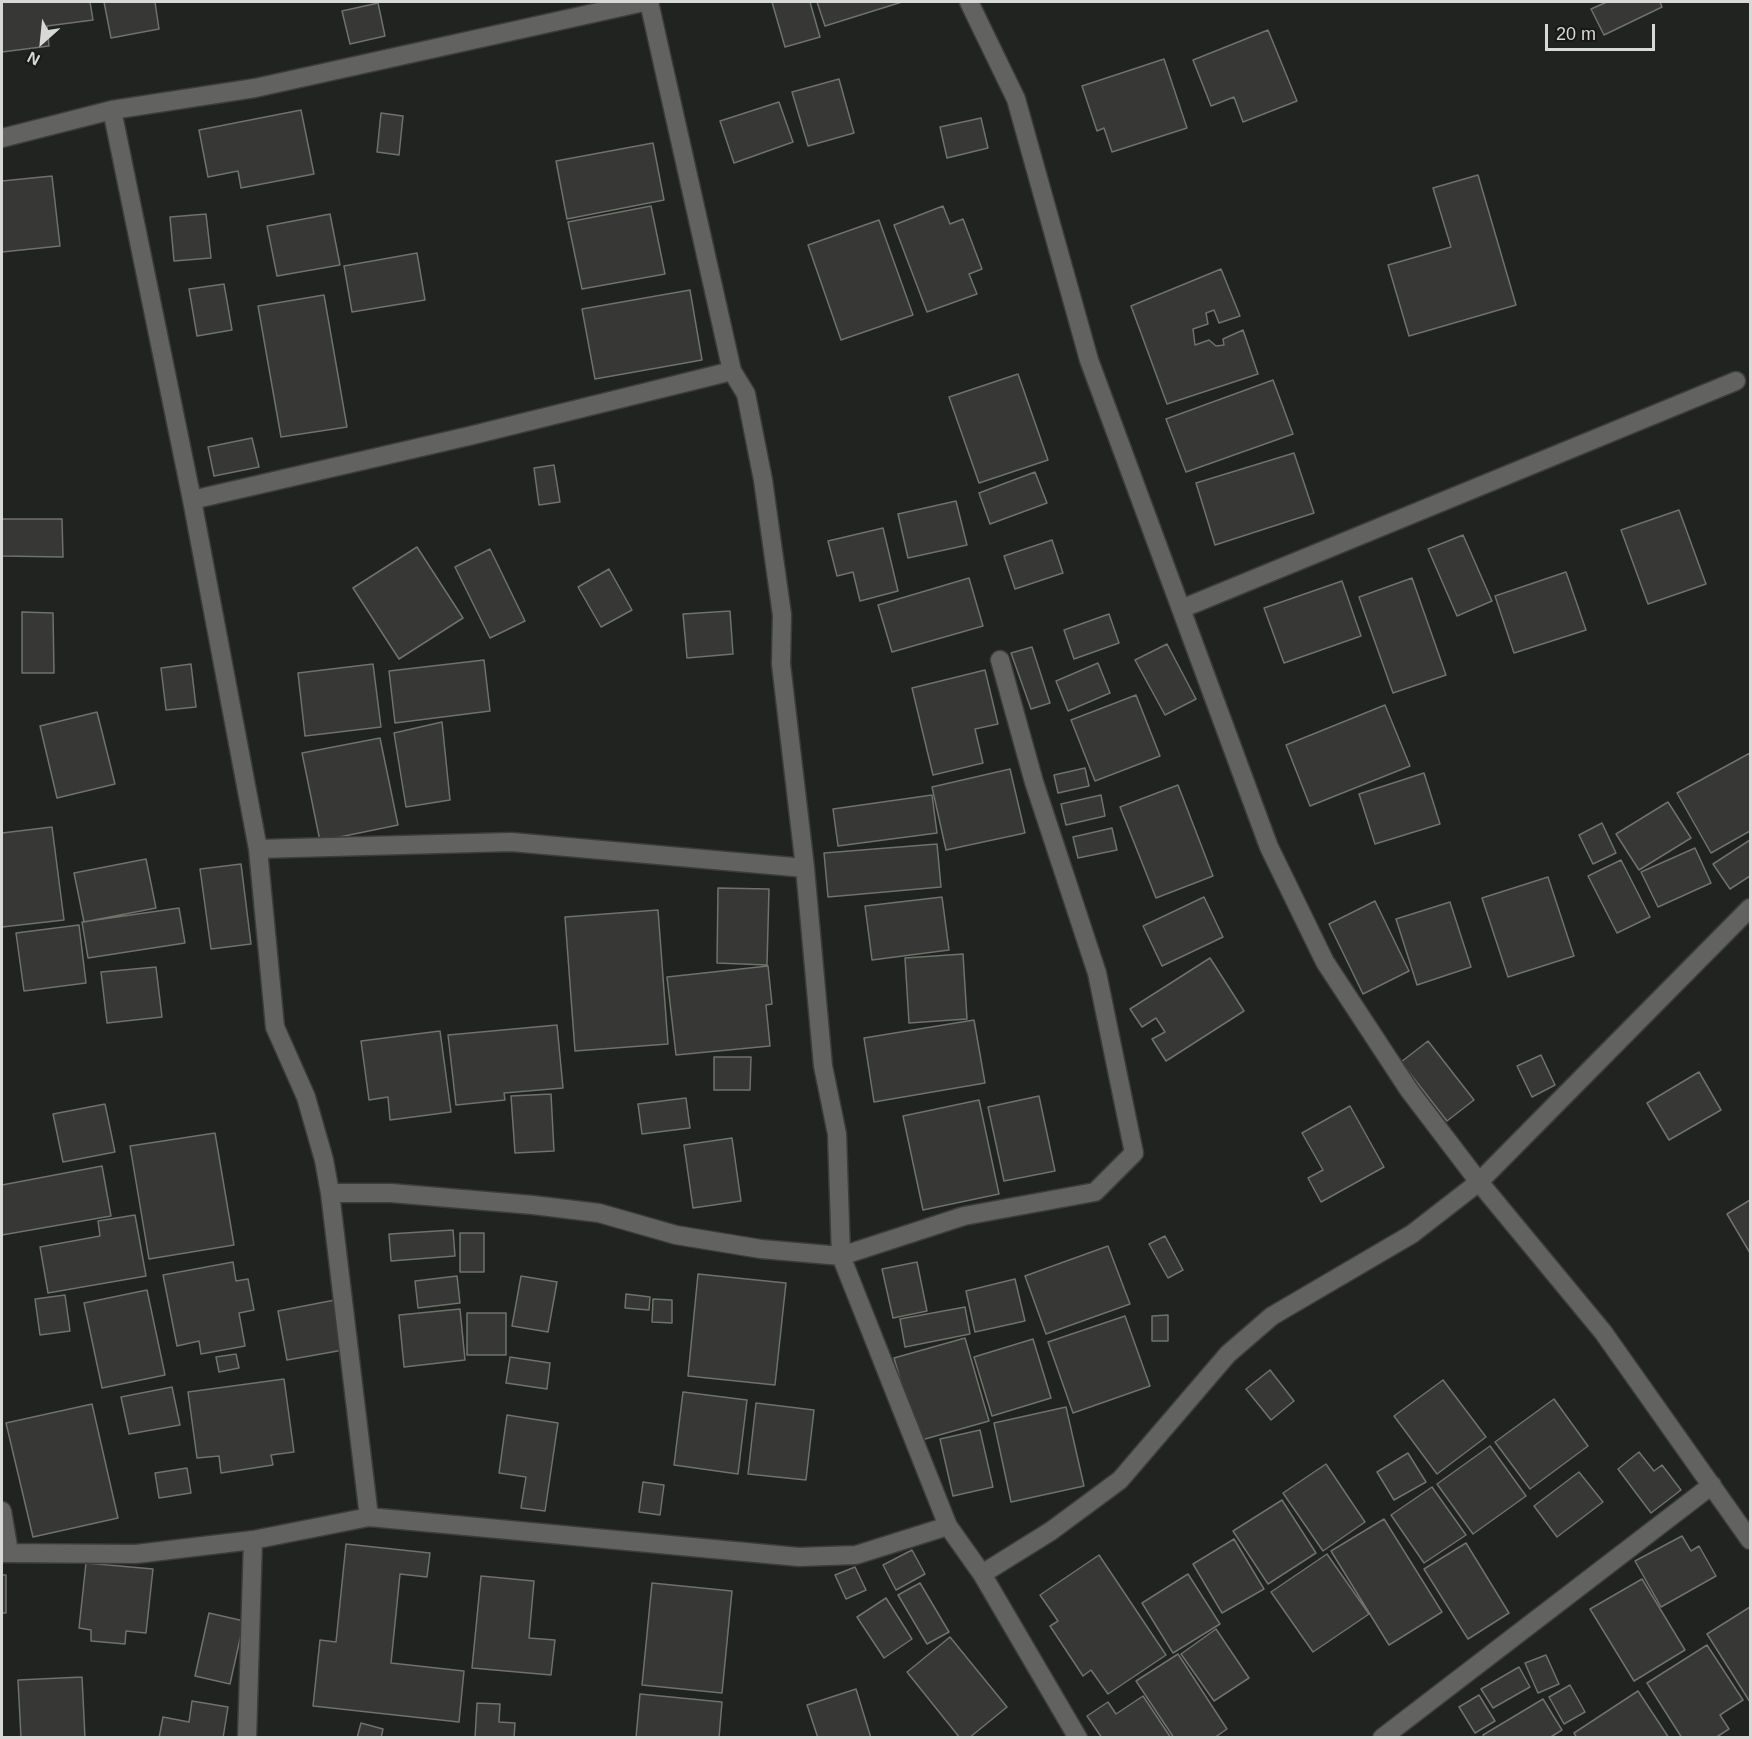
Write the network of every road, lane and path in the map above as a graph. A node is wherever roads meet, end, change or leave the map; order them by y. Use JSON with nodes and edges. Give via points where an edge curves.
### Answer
{"nodes":[{"id":1,"x":644,"y":2,"type":"edge"},
{"id":2,"x":649,"y":2,"type":"edge"},
{"id":3,"x":969,"y":2,"type":"edge"},
{"id":4,"x":112,"y":110,"type":"junction"},
{"id":5,"x":2,"y":138,"type":"edge"},
{"id":6,"x":732,"y":370,"type":"junction"},
{"id":7,"x":1736,"y":381,"type":"dead end"},
{"id":8,"x":192,"y":500,"type":"junction"},
{"id":9,"x":1181,"y":609,"type":"junction"},
{"id":10,"x":1000,"y":660,"type":"dead end"},
{"id":11,"x":258,"y":849,"type":"junction"},
{"id":12,"x":805,"y":868,"type":"junction"},
{"id":13,"x":1749,"y":914,"type":"edge"},
{"id":14,"x":1479,"y":1182,"type":"junction"},
{"id":15,"x":330,"y":1193,"type":"junction"},
{"id":16,"x":841,"y":1256,"type":"junction"},
{"id":17,"x":1712,"y":1485,"type":"junction"},
{"id":18,"x":2,"y":1511,"type":"edge"},
{"id":19,"x":369,"y":1517,"type":"junction"},
{"id":20,"x":948,"y":1526,"type":"junction"},
{"id":21,"x":254,"y":1540,"type":"junction"},
{"id":22,"x":1750,"y":1540,"type":"edge"},
{"id":23,"x":5,"y":1552,"type":"edge"},
{"id":24,"x":982,"y":1574,"type":"junction"},
{"id":25,"x":247,"y":1737,"type":"edge"},
{"id":26,"x":1078,"y":1737,"type":"edge"},
{"id":27,"x":1382,"y":1737,"type":"edge"}],
"edges":[{"from":1,"to":4,"type":"street","via":[[255,88]]},
{"from":2,"to":6,"type":"street"},
{"from":3,"to":9,"type":"street","via":[[1016,99],[1089,360]]},
{"from":4,"to":5,"type":"street"},
{"from":4,"to":8,"type":"street"},
{"from":6,"to":8,"type":"street"},
{"from":6,"to":12,"type":"street","via":[[746,394],[763,480],[782,615],[781,664]]},
{"from":7,"to":9,"type":"street"},
{"from":8,"to":11,"type":"street"},
{"from":9,"to":14,"type":"street","via":[[1269,847],[1325,962],[1409,1090]]},
{"from":10,"to":16,"type":"street","via":[[1034,782],[1097,973],[1134,1153],[1095,1192],[964,1216]]},
{"from":11,"to":12,"type":"street","via":[[511,842]]},
{"from":11,"to":15,"type":"street","via":[[275,1027],[306,1097]]},
{"from":12,"to":16,"type":"street","via":[[823,1066],[837,1134]]},
{"from":13,"to":14,"type":"street"},
{"from":14,"to":17,"type":"street","via":[[1603,1332]]},
{"from":14,"to":24,"type":"street","via":[[1412,1234],[1272,1316],[1228,1354],[1120,1480],[1051,1531]]},
{"from":15,"to":16,"type":"street","via":[[391,1193],[544,1206],[599,1213],[676,1235],[761,1249]]},
{"from":15,"to":19,"type":"street"},
{"from":16,"to":20,"type":"street"},
{"from":17,"to":22,"type":"street"},
{"from":17,"to":27,"type":"street"},
{"from":18,"to":23,"type":"street"},
{"from":19,"to":20,"type":"street","via":[[799,1557],[856,1555]]},
{"from":19,"to":21,"type":"street"},
{"from":20,"to":24,"type":"street"},
{"from":21,"to":23,"type":"street","via":[[136,1554]]},
{"from":21,"to":25,"type":"street"},
{"from":24,"to":26,"type":"street"}]}
